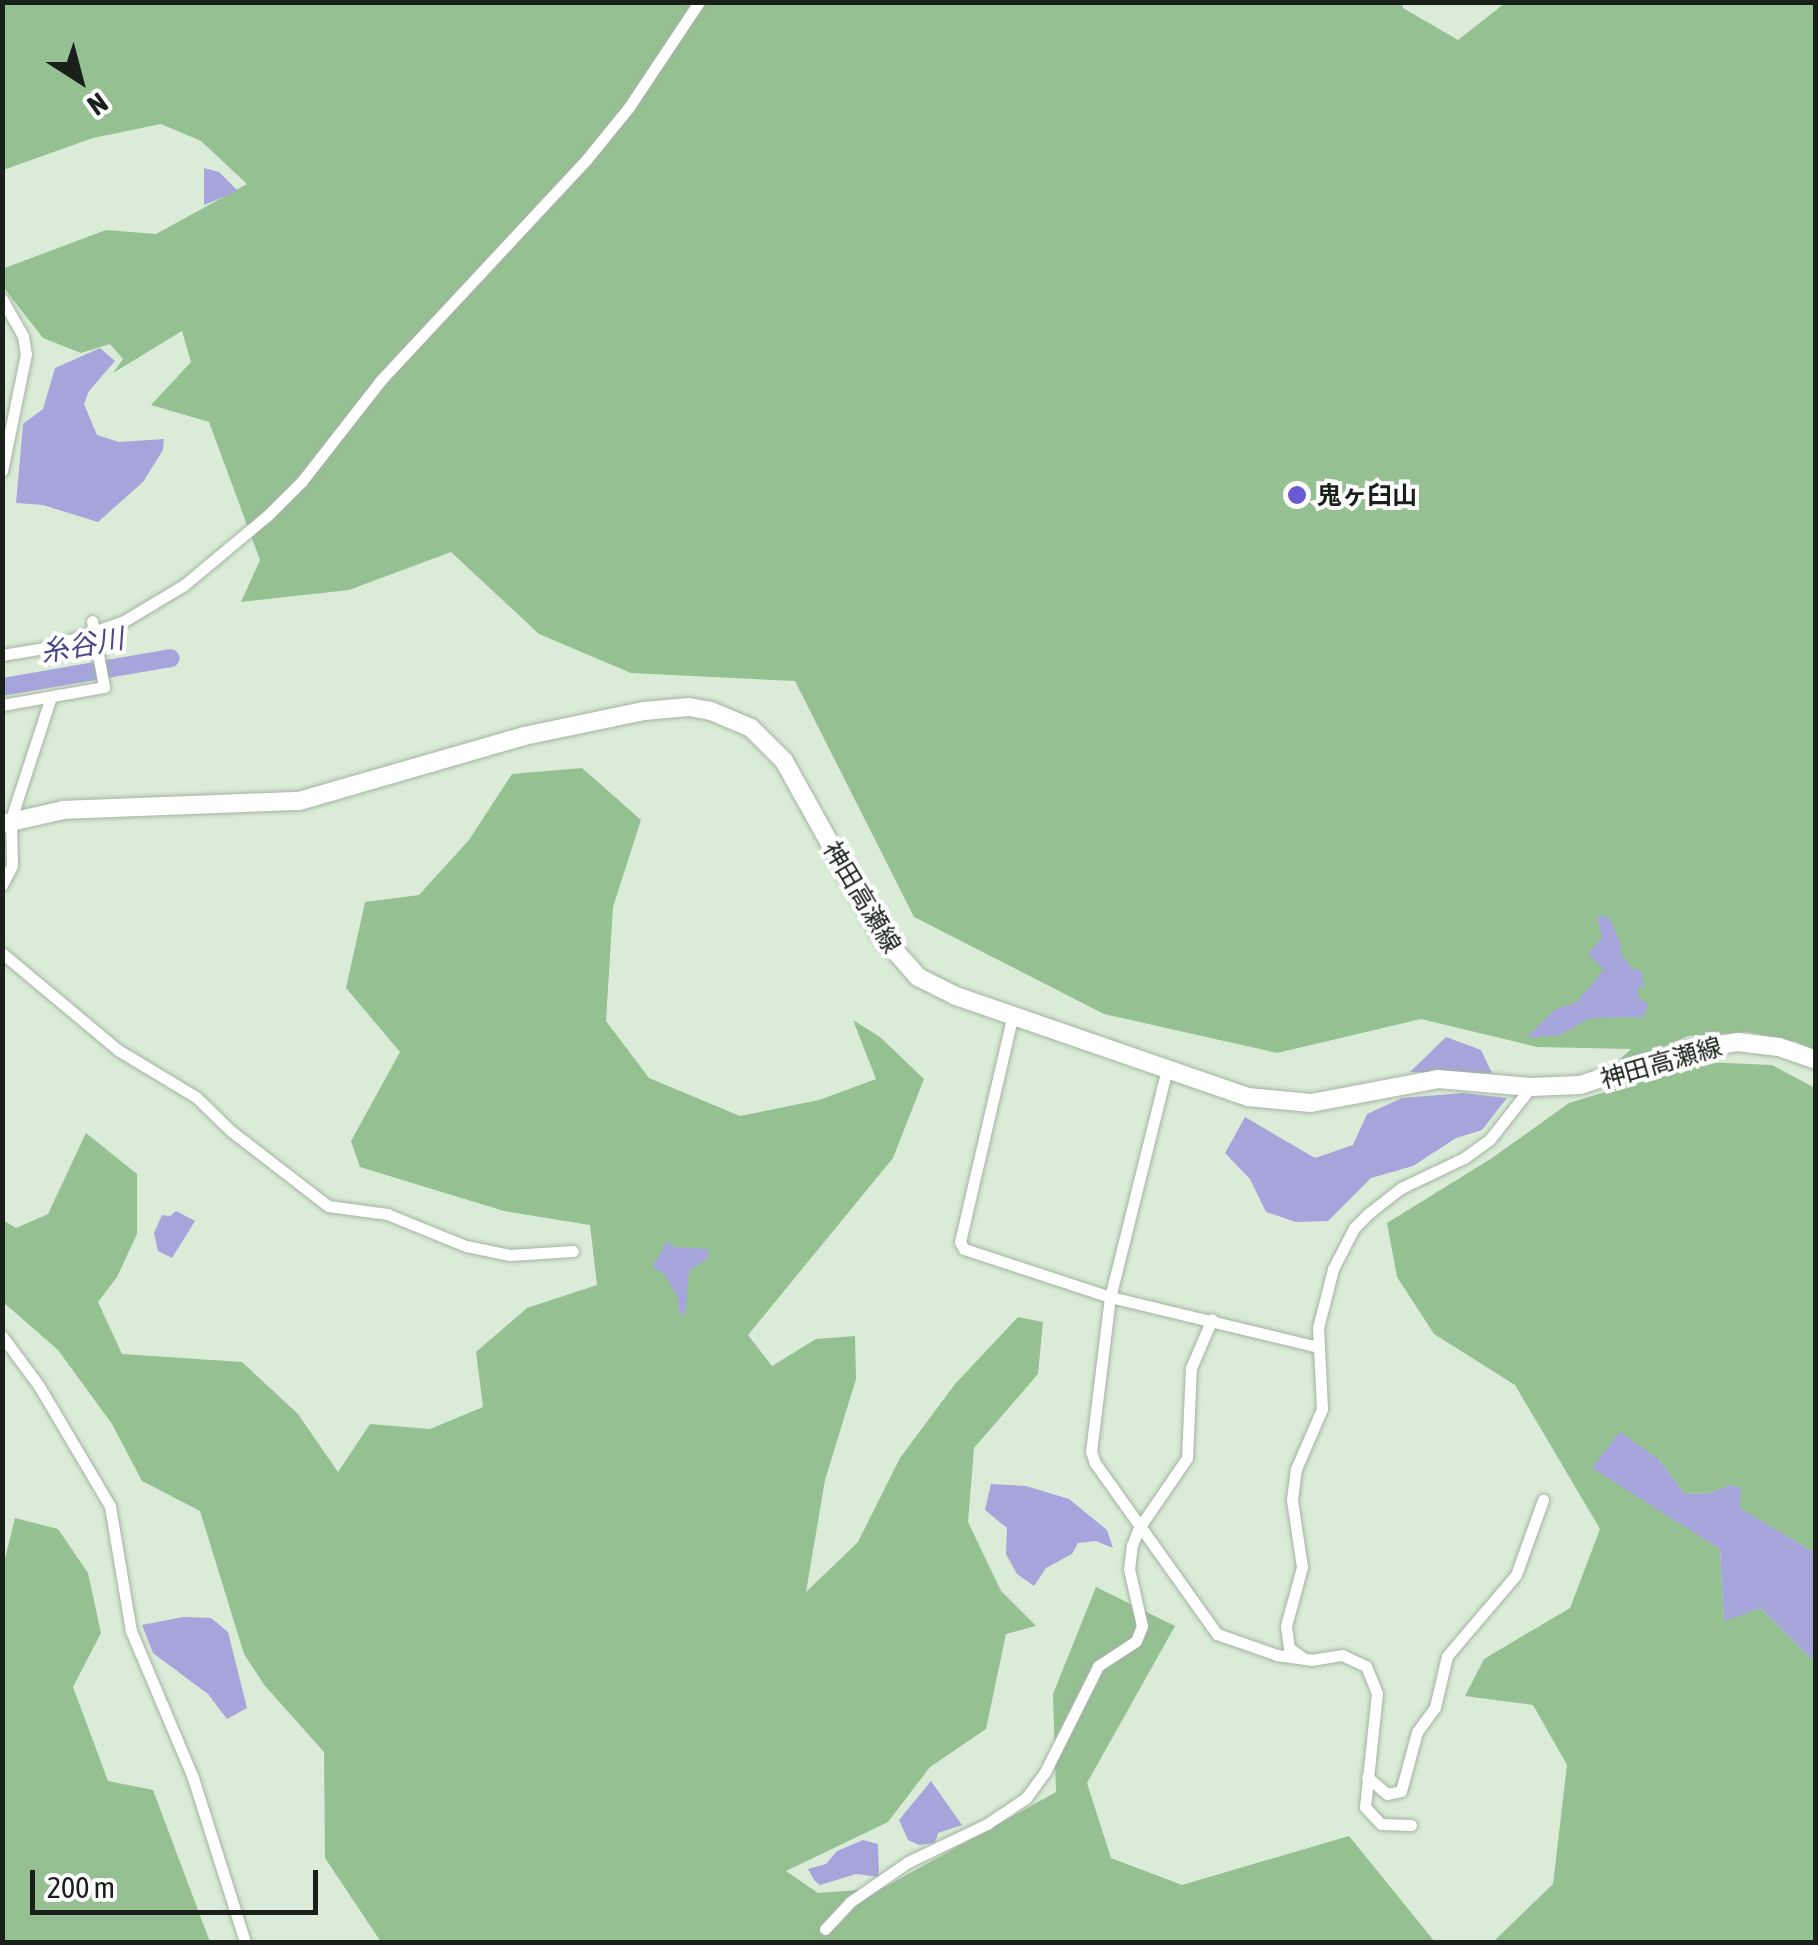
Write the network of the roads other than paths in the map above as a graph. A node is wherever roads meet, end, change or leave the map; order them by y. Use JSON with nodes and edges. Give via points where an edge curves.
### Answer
{"nodes":[{"id":1,"x":698,"y":2,"type":"edge"},
{"id":2,"x":2,"y":299,"type":"edge"},
{"id":3,"x":2,"y":471,"type":"edge"},
{"id":4,"x":93,"y":627,"type":"junction"},
{"id":5,"x":2,"y":656,"type":"edge"},
{"id":6,"x":50,"y":700,"type":"junction"},
{"id":7,"x":2,"y":706,"type":"edge"},
{"id":8,"x":6,"y":822,"type":"edge"},
{"id":9,"x":2,"y":885,"type":"edge"},
{"id":10,"x":2,"y":953,"type":"edge"},
{"id":11,"x":1013,"y":1014,"type":"junction"},
{"id":12,"x":1816,"y":1060,"type":"edge"},
{"id":13,"x":1167,"y":1069,"type":"junction"},
{"id":14,"x":1531,"y":1087,"type":"junction"},
{"id":15,"x":573,"y":1251,"type":"dead end"},
{"id":16,"x":1110,"y":1297,"type":"junction"},
{"id":17,"x":1212,"y":1319,"type":"junction"},
{"id":18,"x":2,"y":1336,"type":"edge"},
{"id":19,"x":1318,"y":1347,"type":"junction"},
{"id":20,"x":1543,"y":1500,"type":"dead end"},
{"id":21,"x":1139,"y":1528,"type":"junction"},
{"id":22,"x":1310,"y":1660,"type":"junction"},
{"id":23,"x":1367,"y":1778,"type":"junction"},
{"id":24,"x":1411,"y":1825,"type":"dead end"},
{"id":25,"x":825,"y":1929,"type":"dead end"},
{"id":26,"x":245,"y":1942,"type":"edge"}],
"edges":[{"from":1,"to":4,"type":"street","via":[[608,134],[380,381],[302,481],[184,585],[124,621]]},
{"from":2,"to":3,"type":"street","via":[[26,354]]},
{"from":4,"to":5,"type":"street"},
{"from":4,"to":6,"type":"street","via":[[104,687]]},
{"from":6,"to":7,"type":"street"},
{"from":6,"to":8,"type":"street"},
{"from":8,"to":9,"type":"street","via":[[12,866]]},
{"from":8,"to":11,"type":"main road","name":"神田高瀬線","via":[[63,810],[300,801],[562,728],[672,708],[711,711],[751,728],[784,760],[902,964],[936,987]]},
{"from":10,"to":15,"type":"street","via":[[118,1050],[196,1097],[328,1206],[387,1214],[466,1246],[510,1255]]},
{"from":11,"to":13,"type":"main road","name":"神田高瀬線"},
{"from":11,"to":16,"type":"street","via":[[960,1242],[964,1249]]},
{"from":12,"to":14,"type":"main road","name":"神田高瀬線","via":[[1760,1044],[1716,1044],[1580,1086]]},
{"from":13,"to":14,"type":"main road","name":"神田高瀬線","via":[[1290,1104],[1416,1080]]},
{"from":13,"to":16,"type":"street"},
{"from":14,"to":19,"type":"street","via":[[1490,1140],[1401,1188],[1354,1228],[1324,1298]]},
{"from":16,"to":17,"type":"street"},
{"from":16,"to":21,"type":"street","via":[[1091,1450]]},
{"from":17,"to":19,"type":"street"},
{"from":17,"to":21,"type":"street","via":[[1191,1368],[1187,1458]]},
{"from":18,"to":26,"type":"street","via":[[110,1506],[131,1631],[193,1778]]},
{"from":19,"to":22,"type":"street","via":[[1322,1409],[1296,1469],[1292,1500],[1301,1580],[1286,1626],[1289,1648]]},
{"from":20,"to":23,"type":"street","via":[[1516,1575],[1447,1656],[1435,1707],[1416,1732],[1401,1790],[1387,1794]]},
{"from":21,"to":22,"type":"street","via":[[1217,1634]]},
{"from":21,"to":25,"type":"street","via":[[1129,1569],[1142,1626],[1136,1641],[1098,1666],[1026,1798],[908,1862],[850,1902]]},
{"from":22,"to":23,"type":"street","via":[[1342,1654],[1373,1677],[1376,1720]]},
{"from":23,"to":24,"type":"street","via":[[1370,1814],[1387,1826]]}]}
